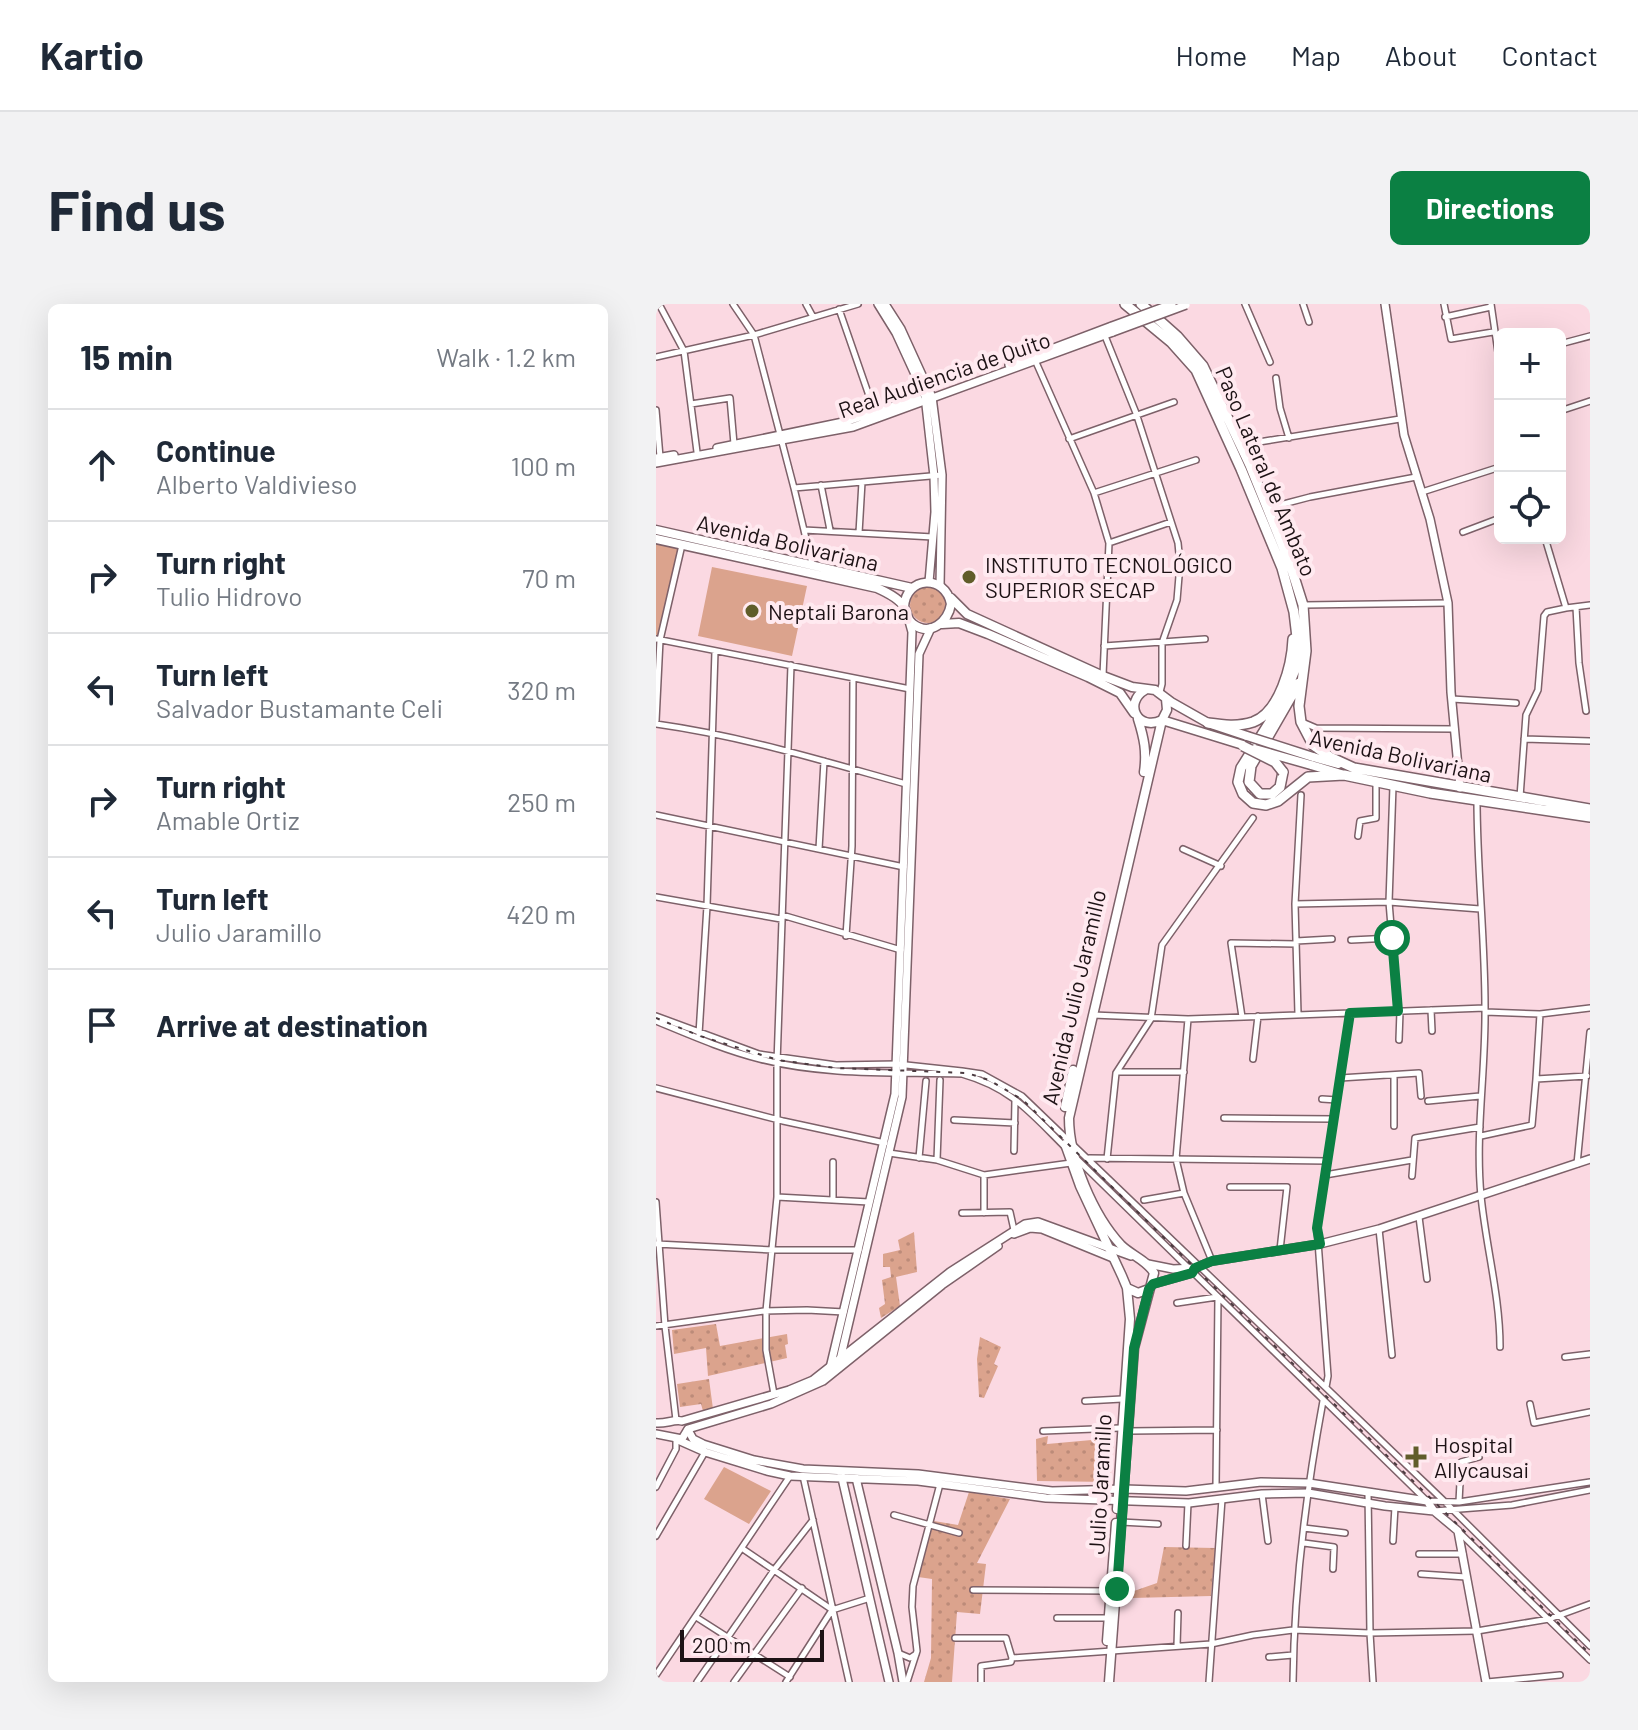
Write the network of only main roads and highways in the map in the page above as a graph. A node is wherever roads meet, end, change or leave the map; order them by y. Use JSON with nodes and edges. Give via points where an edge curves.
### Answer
{"nodes":[{"id":1,"x":1125,"y":304,"type":"edge"},
{"id":2,"x":1148,"y":305,"type":"edge"},
{"id":3,"x":656,"y":530,"type":"edge"},
{"id":4,"x":656,"y":539,"type":"edge"},
{"id":5,"x":912,"y":588,"type":"junction"},
{"id":6,"x":947,"y":593,"type":"junction"},
{"id":7,"x":904,"y":607,"type":"junction"},
{"id":8,"x":1294,"y":612,"type":"junction"},
{"id":9,"x":941,"y":624,"type":"junction"},
{"id":10,"x":1303,"y":677,"type":"junction"},
{"id":11,"x":1145,"y":690,"type":"junction"},
{"id":12,"x":1163,"y":695,"type":"junction"},
{"id":13,"x":1136,"y":716,"type":"junction"},
{"id":14,"x":1162,"y":720,"type":"junction"},
{"id":15,"x":1208,"y":723,"type":"junction"},
{"id":16,"x":1242,"y":743,"type":"junction"},
{"id":17,"x":1312,"y":761,"type":"junction"},
{"id":18,"x":1354,"y":768,"type":"junction"},
{"id":19,"x":1344,"y":775,"type":"junction"},
{"id":20,"x":1590,"y":809,"type":"edge"},
{"id":21,"x":1590,"y":817,"type":"edge"},
{"id":22,"x":1066,"y":1141,"type":"junction"},
{"id":23,"x":1073,"y":1161,"type":"junction"},
{"id":24,"x":1144,"y":1262,"type":"junction"},
{"id":25,"x":1122,"y":1276,"type":"junction"},
{"id":26,"x":1151,"y":1287,"type":"junction"},
{"id":27,"x":1127,"y":1288,"type":"junction"},
{"id":28,"x":1124,"y":1430,"type":"junction"},
{"id":29,"x":1120,"y":1501,"type":"junction"},
{"id":30,"x":1109,"y":1650,"type":"junction"},
{"id":31,"x":1106,"y":1682,"type":"edge"}],
"edges":[{"from":1,"to":8,"type":"highway","name":"Paso Lateral de Ambato","via":[[1196,370],[1282,568]]},
{"from":2,"to":10,"type":"highway","name":"Paso Lateral de Ambato","via":[[1203,366],[1267,509],[1303,605]]},
{"from":3,"to":5,"type":"main road","name":"Avenida Bolivariana"},
{"from":4,"to":7,"type":"main road","name":"Avenida Bolivariana","via":[[877,588]]},
{"from":5,"to":6,"type":"main road","name":"Avenida Bolivariana","via":[[929,582]]},
{"from":5,"to":7,"type":"main road"},
{"from":6,"to":9,"type":"main road","via":[[950,610]]},
{"from":6,"to":11,"type":"main road","name":"Avenida Bolivariana","via":[[967,614]]},
{"from":7,"to":9,"type":"main road","via":[[918,627]]},
{"from":8,"to":15,"type":"highway","via":[[1292,647],[1274,703],[1253,722]]},
{"from":8,"to":19,"type":"highway","via":[[1296,667],[1281,704],[1241,768],[1239,789],[1253,803],[1266,805],[1308,777]]},
{"from":9,"to":13,"type":"main road","via":[[959,623],[1088,677],[1120,693]]},
{"from":10,"to":16,"type":"highway","bridge":true,"via":[[1251,766],[1249,782],[1260,794],[1272,794],[1280,787],[1283,772],[1275,762]]},
{"from":10,"to":18,"type":"highway","name":"Paso Lateral de Ambato","via":[[1301,722],[1313,745]]},
{"from":11,"to":12,"type":"main road","name":"Avenida Bolivariana"},
{"from":11,"to":13,"type":"main road","via":[[1134,702]]},
{"from":12,"to":14,"type":"main road","via":[[1167,710]]},
{"from":12,"to":15,"type":"main road","name":"Avenida Bolivariana"},
{"from":13,"to":14,"type":"main road","name":"Avenida Bolivariana","via":[[1147,723]]},
{"from":13,"to":22,"type":"main road","name":"Avenida Julio Jaramillo","via":[[1147,756],[1066,1096]]},
{"from":14,"to":16,"type":"main road","name":"Avenida Bolivariana"},
{"from":14,"to":22,"type":"main road","name":"Avenida Julio Jaramillo"},
{"from":15,"to":16,"type":"main road","name":"Avenida Bolivariana"},
{"from":16,"to":17,"type":"main road","name":"Avenida Bolivariana","bridge":true},
{"from":17,"to":18,"type":"main road","name":"Avenida Bolivariana"},
{"from":17,"to":19,"type":"main road","name":"Avenida Bolivariana"},
{"from":18,"to":20,"type":"highway","name":"Avenida Bolivariana"},
{"from":19,"to":21,"type":"highway","name":"Avenida Bolivariana"},
{"from":22,"to":23,"type":"main road","name":"Avenida Julio Jaramillo"},
{"from":23,"to":24,"type":"main road","name":"Avenida Julio Jaramillo","via":[[1102,1221],[1131,1256]]},
{"from":23,"to":25,"type":"main road","name":"Avenida Julio Jaramillo"},
{"from":24,"to":25,"type":"main road","via":[[1130,1263]]},
{"from":24,"to":26,"type":"main road","name":"Julio Jaramillo","via":[[1154,1273]]},
{"from":25,"to":27,"type":"main road","name":"Julio Jaramillo"},
{"from":26,"to":27,"type":"main road","via":[[1138,1293]]},
{"from":26,"to":28,"type":"main road","name":"Julio Jaramillo","via":[[1134,1348]]},
{"from":27,"to":28,"type":"main road","name":"Julio Jaramillo"},
{"from":28,"to":29,"type":"main road","name":"Julio Jaramillo"},
{"from":29,"to":30,"type":"main road","name":"Julio Jaramillo"},
{"from":29,"to":30,"type":"main road","name":"Julio Jaramillo"},
{"from":30,"to":31,"type":"main road","name":"Julio Jaramillo"}]}
